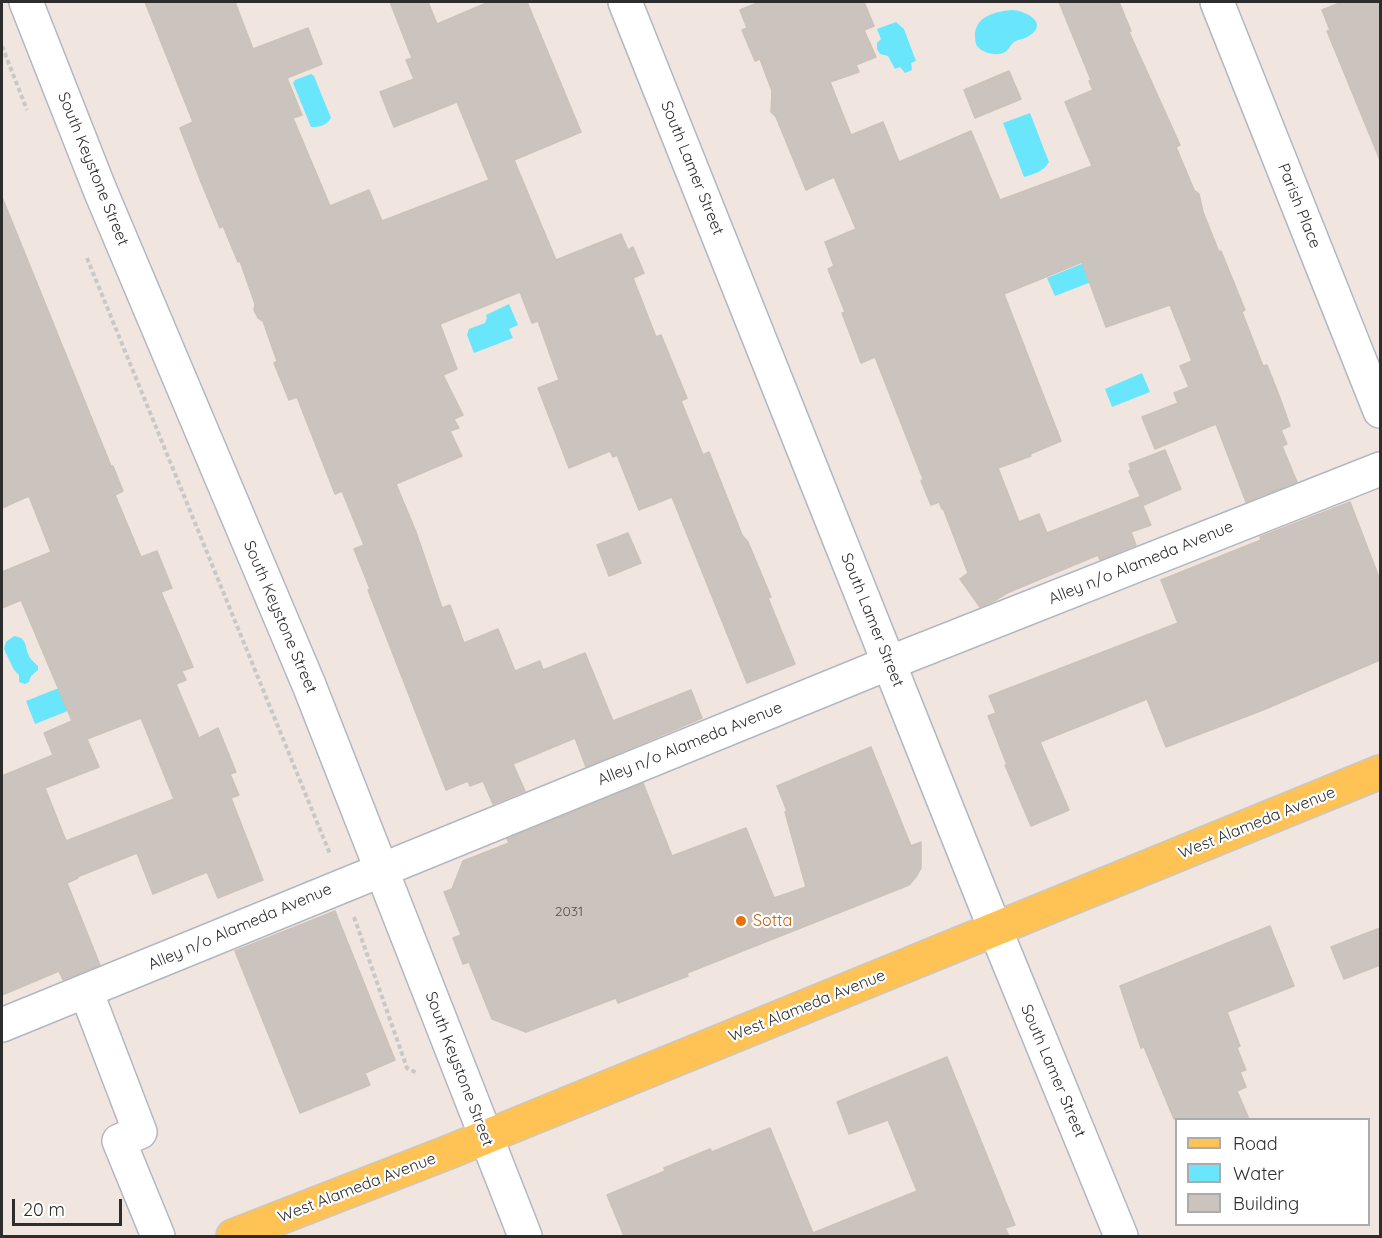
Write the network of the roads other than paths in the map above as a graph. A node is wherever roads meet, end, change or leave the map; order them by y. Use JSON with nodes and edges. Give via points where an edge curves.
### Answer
{"nodes":[{"id":1,"x":26,"y":2,"type":"edge"},
{"id":2,"x":625,"y":2,"type":"edge"},
{"id":3,"x":1217,"y":2,"type":"edge"},
{"id":4,"x":1380,"y":411,"type":"edge"},
{"id":5,"x":1380,"y":469,"type":"edge"},
{"id":6,"x":889,"y":663,"type":"junction"},
{"id":7,"x":1380,"y":772,"type":"edge"},
{"id":8,"x":382,"y":869,"type":"junction"},
{"id":9,"x":995,"y":929,"type":"junction"},
{"id":10,"x":86,"y":991,"type":"junction"},
{"id":11,"x":2,"y":1025,"type":"edge"},
{"id":12,"x":485,"y":1137,"type":"junction"},
{"id":13,"x":158,"y":1236,"type":"edge"},
{"id":14,"x":233,"y":1236,"type":"edge"},
{"id":15,"x":525,"y":1236,"type":"edge"},
{"id":16,"x":1121,"y":1236,"type":"edge"}],
"edges":[{"from":1,"to":8,"type":"street","name":"South Keystone Street"},
{"from":2,"to":6,"type":"street","name":"South Lamer Street"},
{"from":3,"to":4,"type":"street","name":"Parish Place"},
{"from":5,"to":6,"type":"street","name":"Alley n/o Alameda Avenue"},
{"from":6,"to":8,"type":"street","name":"Alley n/o Alameda Avenue"},
{"from":6,"to":9,"type":"street","name":"South Lamer Street"},
{"from":7,"to":9,"type":"main road","name":"West Alameda Avenue"},
{"from":8,"to":10,"type":"street","name":"Alley n/o Alameda Avenue"},
{"from":8,"to":12,"type":"street","name":"South Keystone Street"},
{"from":9,"to":12,"type":"main road","name":"West Alameda Avenue"},
{"from":9,"to":16,"type":"street","name":"South Lamer Street"},
{"from":10,"to":11,"type":"street","name":"Alley n/o Alameda Avenue"},
{"from":10,"to":13,"type":"street","via":[[140,1132],[119,1141]]},
{"from":12,"to":14,"type":"main road","name":"West Alameda Avenue"},
{"from":12,"to":15,"type":"street","name":"South Keystone Street"}]}
